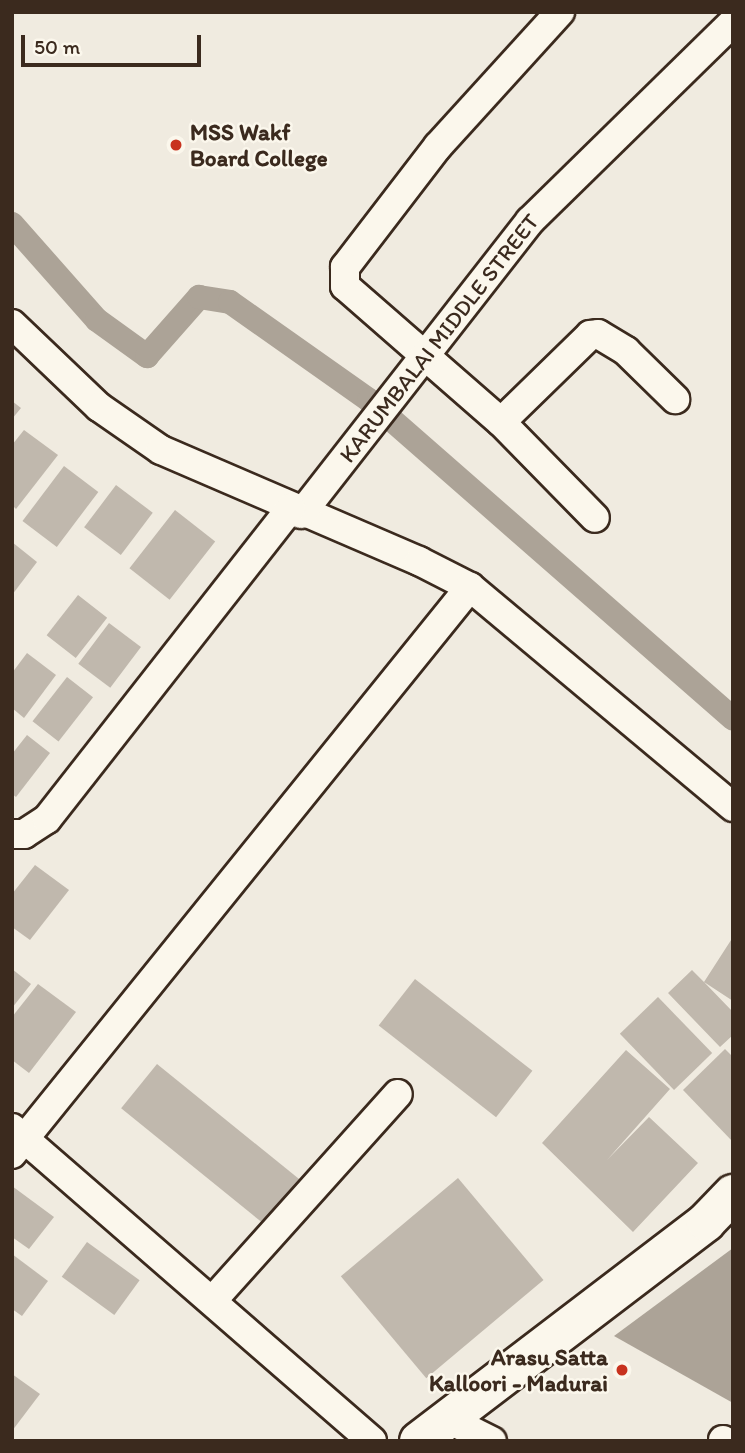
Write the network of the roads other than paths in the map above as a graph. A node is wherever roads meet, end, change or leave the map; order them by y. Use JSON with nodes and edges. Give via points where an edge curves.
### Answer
{"nodes":[{"id":1,"x":560,"y":12,"type":"edge"},
{"id":2,"x":733,"y":22,"type":"edge"},
{"id":3,"x":12,"y":324,"type":"edge"},
{"id":4,"x":425,"y":358,"type":"junction"},
{"id":5,"x":676,"y":399,"type":"dead end"},
{"id":6,"x":501,"y":422,"type":"junction"},
{"id":7,"x":296,"y":511,"type":"junction"},
{"id":8,"x":595,"y":518,"type":"dead end"},
{"id":9,"x":470,"y":587,"type":"junction"},
{"id":10,"x":733,"y":807,"type":"edge"},
{"id":11,"x":12,"y":834,"type":"edge"},
{"id":12,"x":398,"y":1094,"type":"dead end"},
{"id":13,"x":17,"y":1140,"type":"edge"},
{"id":14,"x":733,"y":1194,"type":"edge"},
{"id":15,"x":212,"y":1301,"type":"junction"},
{"id":16,"x":433,"y":1430,"type":"edge"},
{"id":17,"x":372,"y":1441,"type":"edge"},
{"id":18,"x":492,"y":1441,"type":"edge"}],
"edges":[{"from":1,"to":4,"type":"street","via":[[438,146],[345,267],[345,286]]},
{"from":2,"to":4,"type":"street","name":"KARUMBALAI MIDDLE STREET","via":[[530,221],[478,282]]},
{"from":3,"to":7,"type":"street","via":[[135,435]]},
{"from":4,"to":6,"type":"street"},
{"from":4,"to":7,"type":"street","name":"KARUMBALAI MIDDLE STREET"},
{"from":5,"to":6,"type":"street","via":[[626,351],[598,334],[590,335]]},
{"from":6,"to":8,"type":"street"},
{"from":7,"to":9,"type":"street"},
{"from":7,"to":11,"type":"street","name":"KARUMBALAI MIDDLE STREET","via":[[47,819],[24,834]]},
{"from":9,"to":10,"type":"street"},
{"from":9,"to":13,"type":"street"},
{"from":12,"to":15,"type":"street"},
{"from":13,"to":15,"type":"street"},
{"from":14,"to":16,"type":"street","via":[[706,1222]]},
{"from":15,"to":17,"type":"street"},
{"from":16,"to":18,"type":"street"}]}
